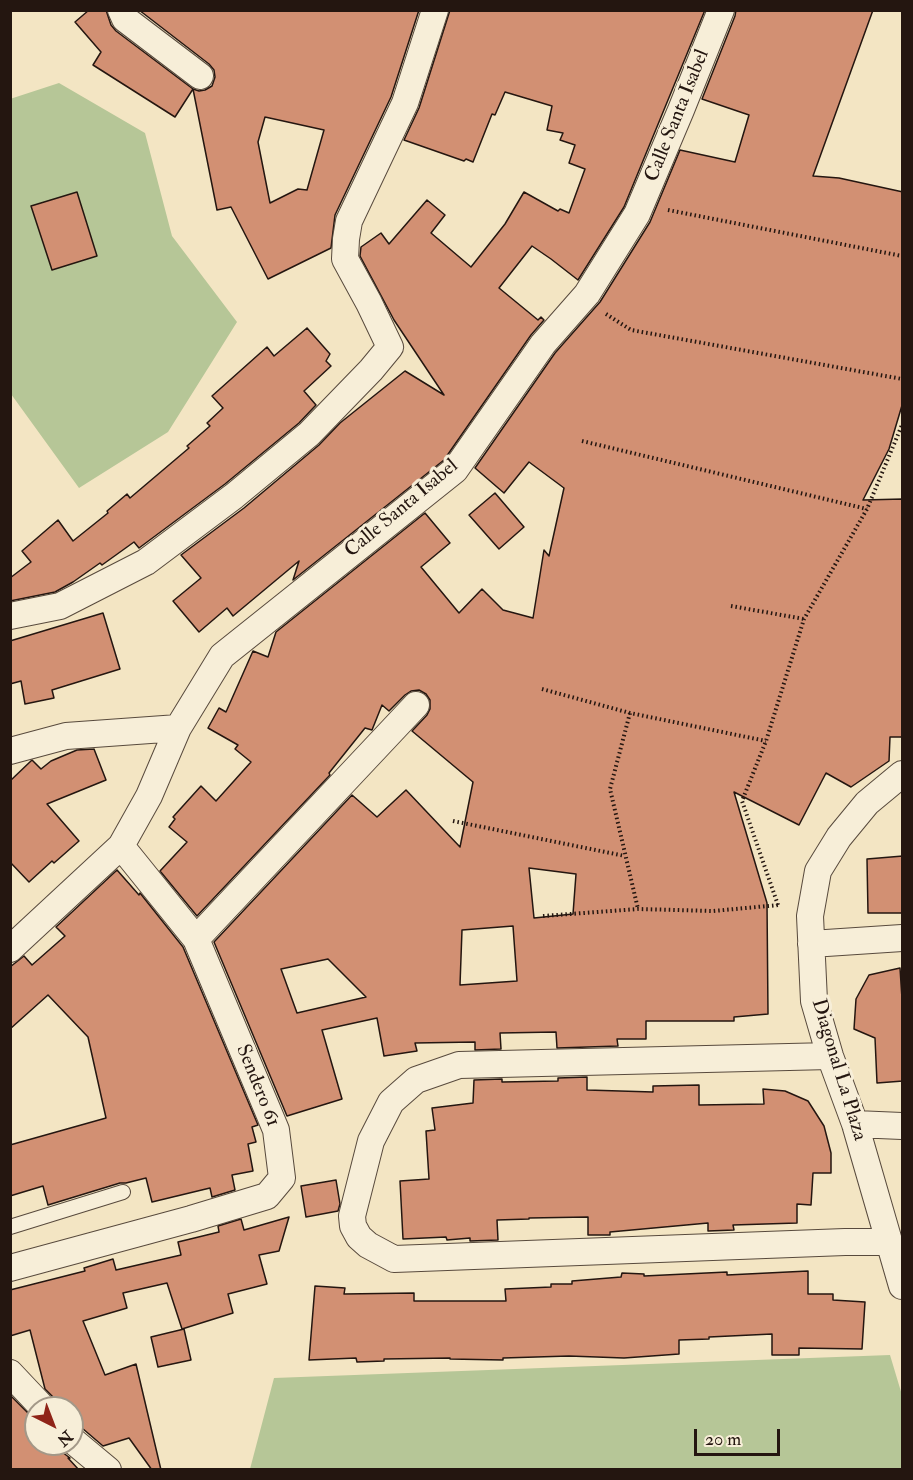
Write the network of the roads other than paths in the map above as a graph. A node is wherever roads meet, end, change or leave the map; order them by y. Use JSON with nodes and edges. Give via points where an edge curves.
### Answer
{"nodes":[{"id":1,"x":122,"y":10,"type":"edge"},
{"id":2,"x":435,"y":10,"type":"edge"},
{"id":3,"x":720,"y":10,"type":"edge"},
{"id":4,"x":200,"y":76,"type":"dead end"},
{"id":5,"x":10,"y":616,"type":"edge"},
{"id":6,"x":416,"y":705,"type":"dead end"},
{"id":7,"x":178,"y":728,"type":"junction"},
{"id":8,"x":10,"y":751,"type":"edge"},
{"id":9,"x":903,"y":774,"type":"edge"},
{"id":10,"x":121,"y":846,"type":"junction"},
{"id":11,"x":903,"y":938,"type":"edge"},
{"id":12,"x":196,"y":939,"type":"junction"},
{"id":13,"x":811,"y":944,"type":"junction"},
{"id":14,"x":10,"y":950,"type":"edge"},
{"id":15,"x":830,"y":1056,"type":"junction"},
{"id":16,"x":855,"y":1124,"type":"junction"},
{"id":17,"x":903,"y":1126,"type":"edge"},
{"id":18,"x":123,"y":1192,"type":"dead end"},
{"id":19,"x":10,"y":1227,"type":"edge"},
{"id":20,"x":889,"y":1242,"type":"junction"},
{"id":21,"x":10,"y":1268,"type":"edge"},
{"id":22,"x":903,"y":1286,"type":"edge"},
{"id":23,"x":10,"y":1373,"type":"edge"},
{"id":24,"x":32,"y":1396,"type":"edge"},
{"id":25,"x":84,"y":1450,"type":"edge"},
{"id":26,"x":108,"y":1470,"type":"edge"}],
"edges":[{"from":1,"to":4,"type":"street","via":[[125,19]]},
{"from":2,"to":5,"type":"street","via":[[405,103],[349,221],[346,239],[345,259],[390,347],[309,434],[146,562],[60,606]]},
{"from":3,"to":7,"type":"street","name":"Calle Santa Isabel","via":[[637,214],[587,294],[543,344],[455,470],[222,656]]},
{"from":6,"to":12,"type":"street"},
{"from":7,"to":8,"type":"street","via":[[66,736]]},
{"from":7,"to":10,"type":"street","name":"Calle Santa Isabel","via":[[149,796]]},
{"from":9,"to":13,"type":"street","name":"Diagonal La Plaza","via":[[867,803],[838,837],[818,871],[810,916]]},
{"from":10,"to":12,"type":"street","name":"Sendero 61"},
{"from":10,"to":14,"type":"street","name":"Calle Santa Isabel"},
{"from":11,"to":13,"type":"street"},
{"from":12,"to":21,"type":"street","name":"Sendero 61","via":[[276,1130],[282,1178],[267,1196]]},
{"from":13,"to":15,"type":"street","name":"Diagonal La Plaza","via":[[814,1000]]},
{"from":15,"to":16,"type":"street","name":"Diagonal La Plaza"},
{"from":15,"to":20,"type":"street","via":[[459,1065],[416,1080],[391,1102],[371,1141],[352,1216],[353,1226],[368,1245],[394,1259]]},
{"from":16,"to":17,"type":"street"},
{"from":16,"to":20,"type":"street","name":"Diagonal La Plaza"},
{"from":18,"to":19,"type":"lane"},
{"from":20,"to":22,"type":"street","name":"Diagonal La Plaza"},
{"from":23,"to":24,"type":"street"},
{"from":25,"to":26,"type":"street"}]}
